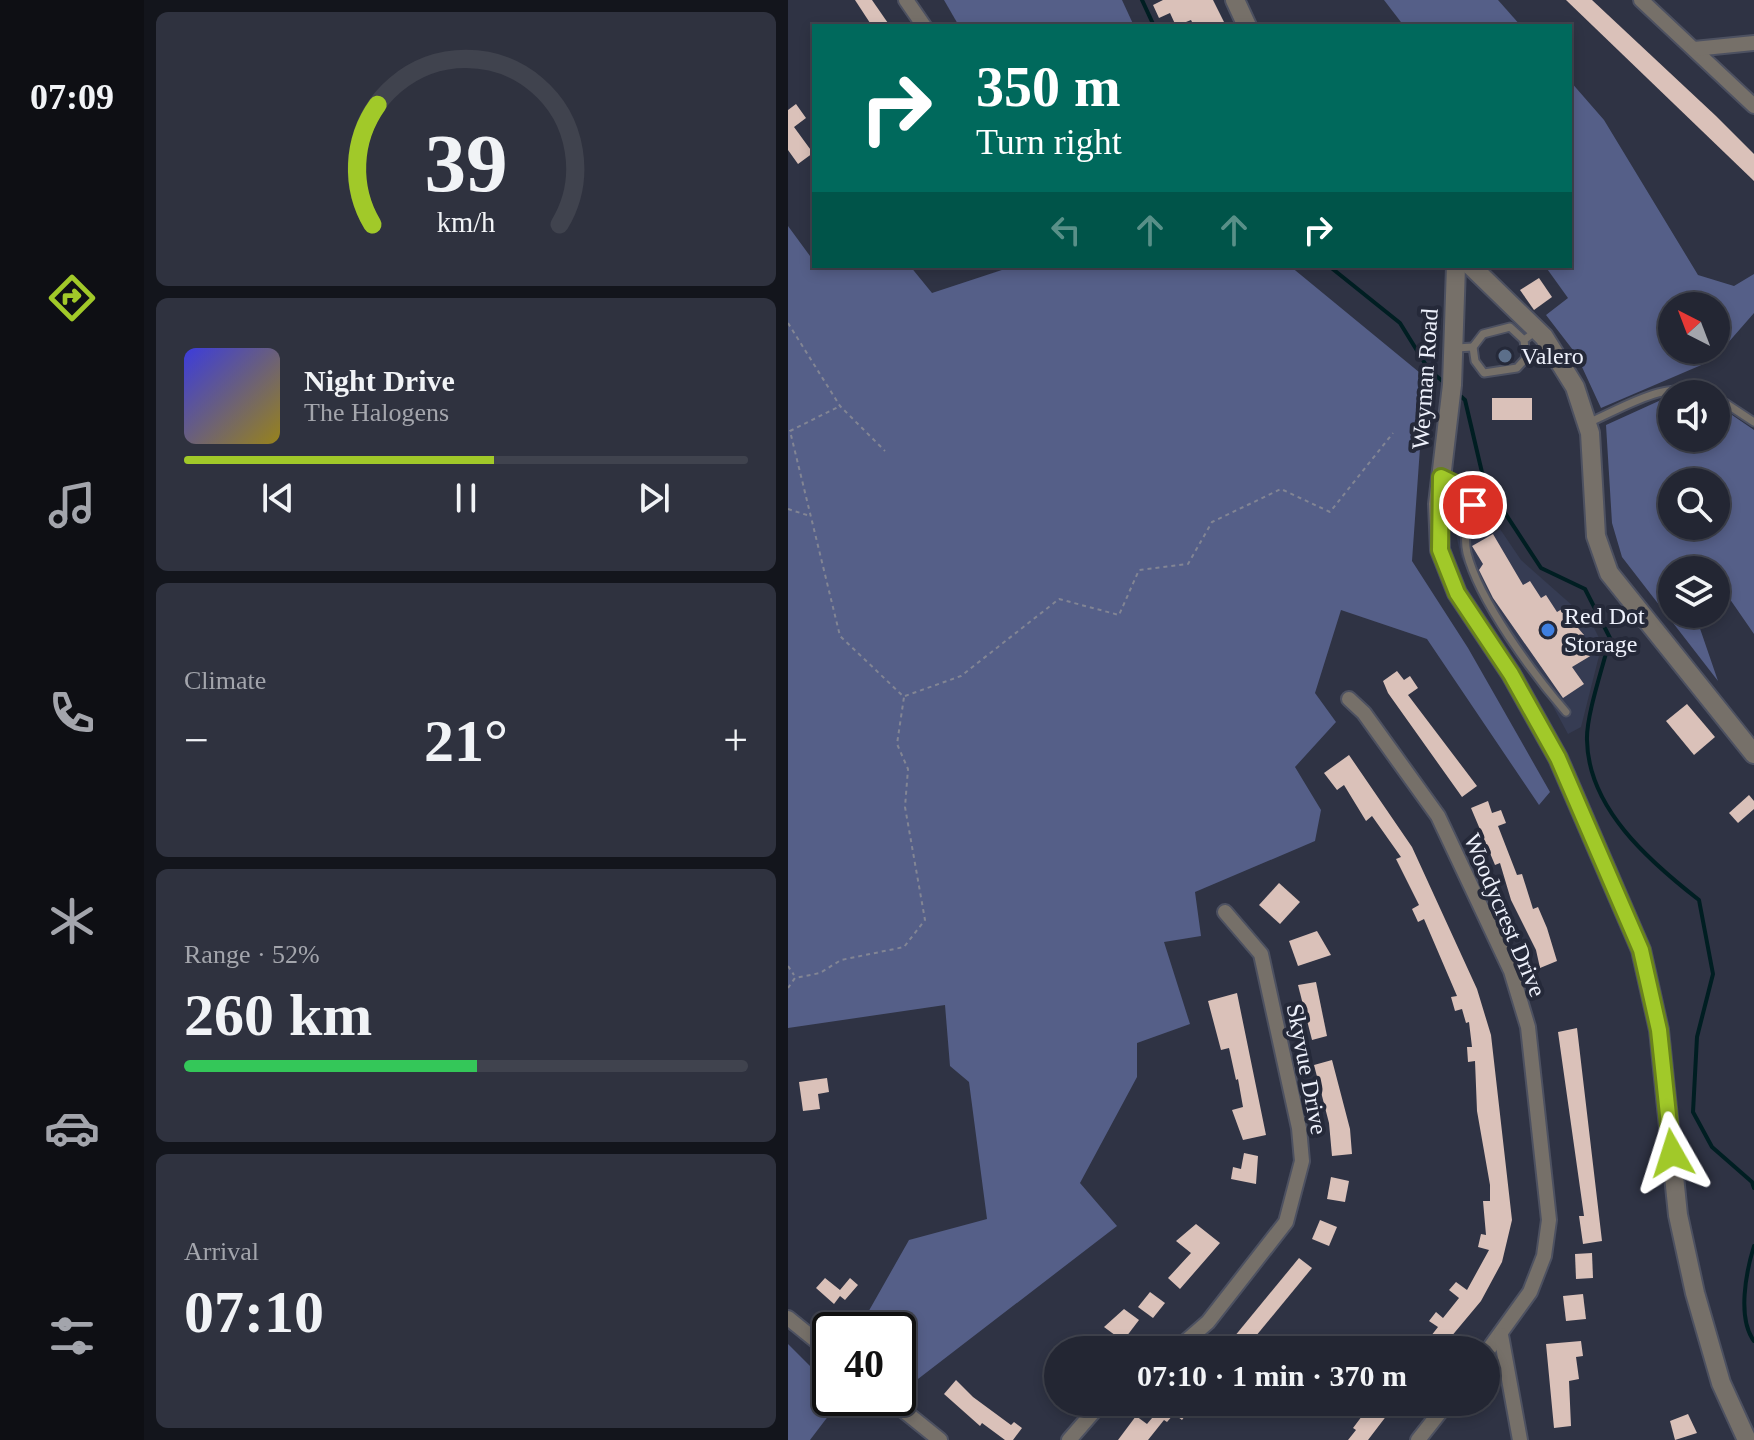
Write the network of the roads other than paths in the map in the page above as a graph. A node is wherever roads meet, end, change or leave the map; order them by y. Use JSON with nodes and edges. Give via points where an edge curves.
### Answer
{"nodes":[{"id":1,"x":906,"y":0,"type":"edge"},
{"id":2,"x":1235,"y":0,"type":"edge"},
{"id":3,"x":1641,"y":0,"type":"edge"},
{"id":4,"x":923,"y":24,"type":"edge"},
{"id":5,"x":1246,"y":24,"type":"edge"},
{"id":6,"x":1754,"y":43,"type":"edge"},
{"id":7,"x":1694,"y":49,"type":"junction"},
{"id":8,"x":1754,"y":106,"type":"edge"},
{"id":9,"x":1456,"y":268,"type":"edge"},
{"id":10,"x":1473,"y":268,"type":"edge"},
{"id":11,"x":1531,"y":335,"type":"junction"},
{"id":12,"x":1473,"y":347,"type":"junction"},
{"id":13,"x":1453,"y":350,"type":"junction"},
{"id":14,"x":1658,"y":393,"type":"edge"},
{"id":15,"x":1730,"y":406,"type":"edge"},
{"id":16,"x":1754,"y":422,"type":"edge"},
{"id":17,"x":1588,"y":423,"type":"junction"},
{"id":18,"x":1441,"y":477,"type":"junction"},
{"id":19,"x":1349,"y":699,"type":"dead end"},
{"id":20,"x":1566,"y":712,"type":"dead end"},
{"id":21,"x":1754,"y":754,"type":"edge"},
{"id":22,"x":1225,"y":912,"type":"dead end"},
{"id":23,"x":788,"y":1318,"type":"edge"},
{"id":24,"x":1501,"y":1335,"type":"joint"},
{"id":25,"x":1192,"y":1336,"type":"edge"},
{"id":26,"x":812,"y":1337,"type":"edge"},
{"id":27,"x":910,"y":1416,"type":"edge"},
{"id":28,"x":1090,"y":1416,"type":"edge"},
{"id":29,"x":1437,"y":1416,"type":"edge"},
{"id":30,"x":940,"y":1440,"type":"edge"},
{"id":31,"x":1069,"y":1440,"type":"edge"},
{"id":32,"x":1418,"y":1440,"type":"edge"},
{"id":33,"x":1520,"y":1440,"type":"edge"},
{"id":34,"x":1747,"y":1440,"type":"edge"}],
"edges":[{"from":1,"to":4,"type":"street"},
{"from":2,"to":5,"type":"street"},
{"from":3,"to":7,"type":"street"},
{"from":6,"to":7,"type":"street"},
{"from":7,"to":8,"type":"street"},
{"from":9,"to":13,"type":"street","name":"Weyman Road"},
{"from":10,"to":11,"type":"street"},
{"from":11,"to":12,"type":"lane","via":[[1510,327],[1483,334]]},
{"from":11,"to":12,"type":"lane","via":[[1526,358],[1517,368],[1484,373]]},
{"from":11,"to":17,"type":"street","via":[[1575,387]]},
{"from":12,"to":13,"type":"lane"},
{"from":13,"to":18,"type":"street","name":"Weyman Road"},
{"from":14,"to":17,"type":"lane"},
{"from":15,"to":16,"type":"lane"},
{"from":17,"to":21,"type":"street","via":[[1596,536],[1609,573]]},
{"from":18,"to":20,"type":"lane","via":[[1466,489],[1473,505],[1465,533],[1467,553],[1483,593]]},
{"from":18,"to":34,"type":"street","name":"Weyman Road","via":[[1440,550],[1457,593],[1558,758],[1641,950],[1659,1030],[1678,1215],[1721,1383]]},
{"from":19,"to":24,"type":"street","name":"Woodycrest Drive","via":[[1438,816],[1511,971],[1528,1027],[1549,1220],[1544,1256],[1530,1292]]},
{"from":22,"to":25,"type":"street","name":"Skyvue Drive","via":[[1261,954],[1302,1161],[1286,1222]]},
{"from":23,"to":26,"type":"street"},
{"from":24,"to":33,"type":"street"},
{"from":27,"to":30,"type":"street"},
{"from":28,"to":31,"type":"street"},
{"from":29,"to":32,"type":"street"}]}
